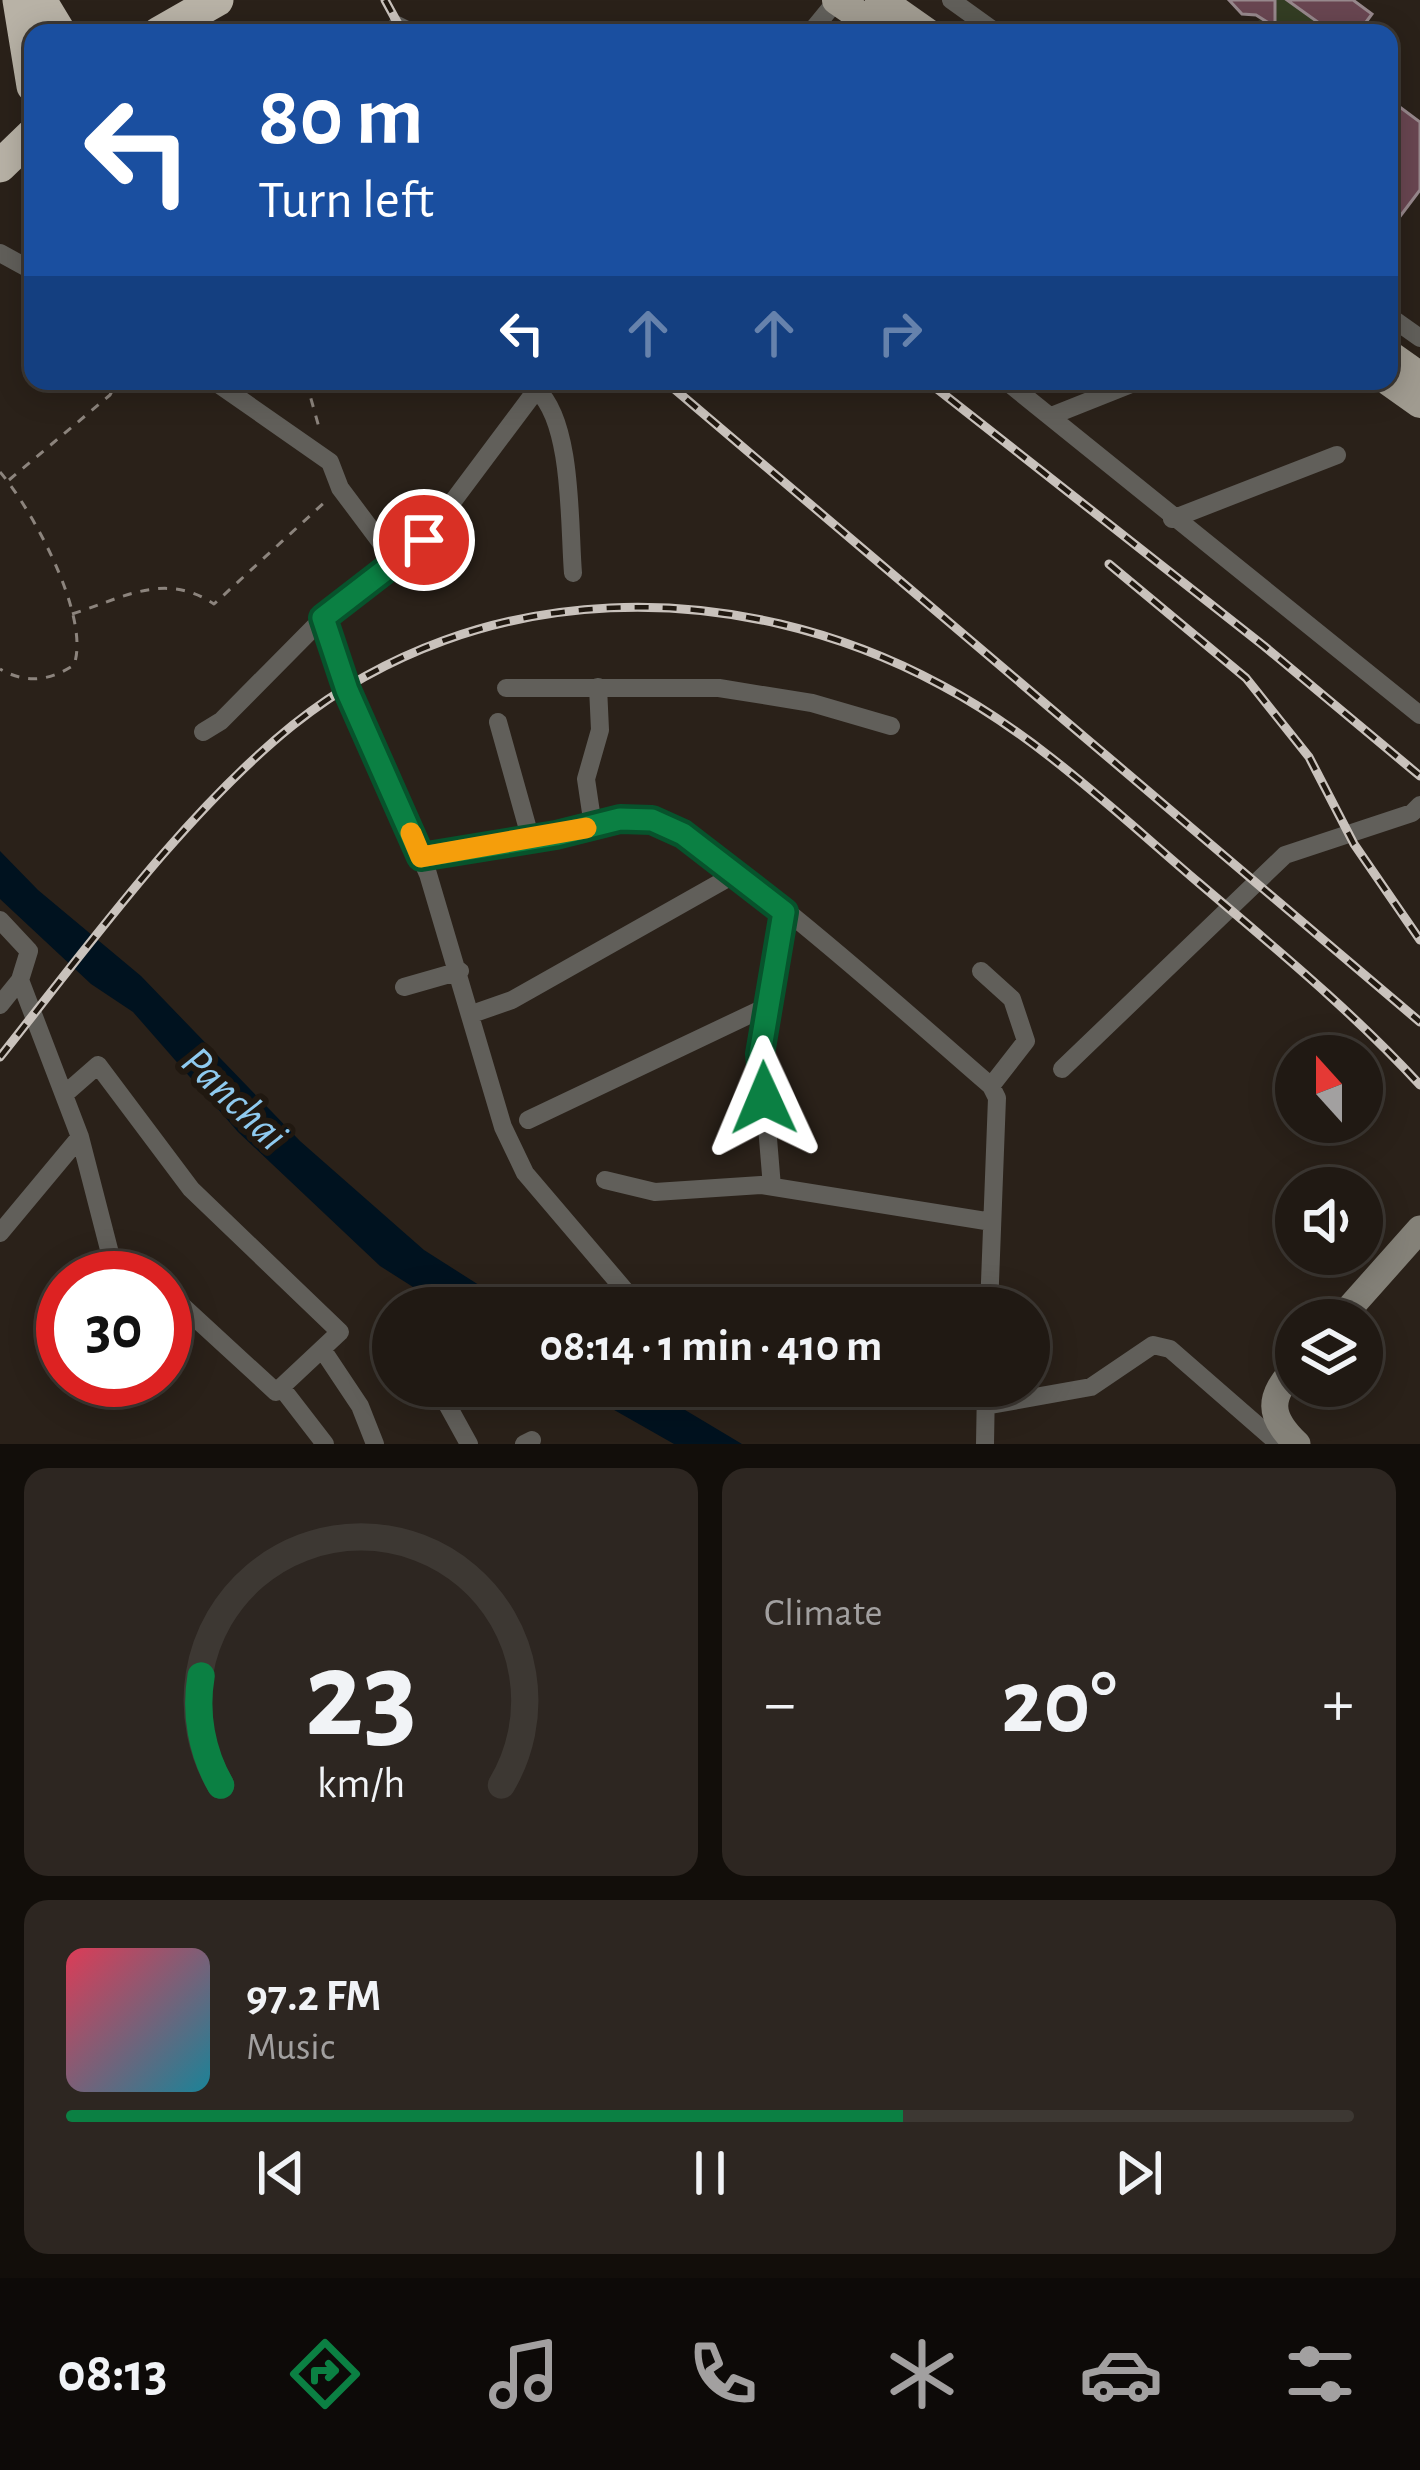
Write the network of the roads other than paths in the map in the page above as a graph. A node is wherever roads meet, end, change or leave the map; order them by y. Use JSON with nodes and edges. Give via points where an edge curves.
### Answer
{"nodes":[{"id":1,"x":19,"y":0,"type":"edge"},
{"id":2,"x":217,"y":0,"type":"edge"},
{"id":3,"x":232,"y":0,"type":"edge"},
{"id":4,"x":837,"y":0,"type":"edge"},
{"id":5,"x":880,"y":0,"type":"edge"},
{"id":6,"x":951,"y":0,"type":"edge"},
{"id":7,"x":175,"y":24,"type":"edge"},
{"id":8,"x":196,"y":24,"type":"edge"},
{"id":9,"x":817,"y":24,"type":"edge"},
{"id":10,"x":872,"y":24,"type":"edge"},
{"id":11,"x":914,"y":24,"type":"edge"},
{"id":12,"x":984,"y":24,"type":"edge"},
{"id":13,"x":24,"y":31,"type":"edge"},
{"id":14,"x":24,"y":123,"type":"edge"},
{"id":15,"x":24,"y":143,"type":"edge"},
{"id":16,"x":0,"y":144,"type":"edge"},
{"id":17,"x":0,"y":166,"type":"edge"},
{"id":18,"x":227,"y":390,"type":"edge"},
{"id":19,"x":537,"y":390,"type":"edge"},
{"id":20,"x":543,"y":390,"type":"edge"},
{"id":21,"x":1018,"y":390,"type":"edge"},
{"id":22,"x":1116,"y":390,"type":"edge"},
{"id":23,"x":1051,"y":416,"type":"junction"},
{"id":24,"x":1336,"y":455,"type":"dead end"},
{"id":25,"x":1172,"y":519,"type":"junction"},
{"id":26,"x":394,"y":560,"type":"junction"},
{"id":27,"x":573,"y":573,"type":"dead end"},
{"id":28,"x":323,"y":618,"type":"junction"},
{"id":29,"x":598,"y":687,"type":"junction"},
{"id":30,"x":506,"y":688,"type":"dead end"},
{"id":31,"x":1420,"y":715,"type":"edge"},
{"id":32,"x":497,"y":722,"type":"dead end"},
{"id":33,"x":891,"y":726,"type":"dead end"},
{"id":34,"x":203,"y":732,"type":"dead end"},
{"id":35,"x":1420,"y":805,"type":"edge"},
{"id":36,"x":593,"y":826,"type":"junction"},
{"id":37,"x":531,"y":840,"type":"junction"},
{"id":38,"x":421,"y":857,"type":"junction"},
{"id":39,"x":736,"y":873,"type":"junction"},
{"id":40,"x":784,"y":912,"type":"junction"},
{"id":41,"x":0,"y":920,"type":"edge"},
{"id":42,"x":981,"y":970,"type":"dead end"},
{"id":43,"x":460,"y":971,"type":"junction"},
{"id":44,"x":20,"y":980,"type":"junction"},
{"id":45,"x":404,"y":987,"type":"dead end"},
{"id":46,"x":0,"y":1005,"type":"edge"},
{"id":47,"x":768,"y":1006,"type":"junction"},
{"id":48,"x":472,"y":1014,"type":"junction"},
{"id":49,"x":1062,"y":1069,"type":"dead end"},
{"id":50,"x":992,"y":1086,"type":"junction"},
{"id":51,"x":66,"y":1093,"type":"junction"},
{"id":52,"x":528,"y":1120,"type":"dead end"},
{"id":53,"x":80,"y":1137,"type":"junction"},
{"id":54,"x":605,"y":1180,"type":"dead end"},
{"id":55,"x":772,"y":1187,"type":"junction"},
{"id":56,"x":992,"y":1222,"type":"junction"},
{"id":57,"x":1420,"y":1229,"type":"edge"},
{"id":58,"x":0,"y":1233,"type":"edge"},
{"id":59,"x":109,"y":1251,"type":"edge"},
{"id":60,"x":622,"y":1287,"type":"edge"},
{"id":61,"x":990,"y":1287,"type":"edge"},
{"id":62,"x":1358,"y":1299,"type":"edge"},
{"id":63,"x":192,"y":1315,"type":"edge"},
{"id":64,"x":322,"y":1349,"type":"junction"},
{"id":65,"x":281,"y":1387,"type":"junction"},
{"id":66,"x":1050,"y":1391,"type":"edge"},
{"id":67,"x":1275,"y":1392,"type":"edge"},
{"id":68,"x":449,"y":1407,"type":"edge"},
{"id":69,"x":985,"y":1407,"type":"edge"},
{"id":70,"x":325,"y":1444,"type":"edge"},
{"id":71,"x":375,"y":1444,"type":"edge"},
{"id":72,"x":469,"y":1444,"type":"edge"},
{"id":73,"x":985,"y":1444,"type":"edge"},
{"id":74,"x":1280,"y":1444,"type":"edge"},
{"id":75,"x":1297,"y":1444,"type":"edge"}],
"edges":[{"from":1,"to":13,"type":"highway"},
{"from":2,"to":7,"type":"highway"},
{"from":3,"to":8,"type":"highway"},
{"from":4,"to":9,"type":"street"},
{"from":4,"to":10,"type":"main road"},
{"from":5,"to":11,"type":"main road"},
{"from":6,"to":12,"type":"street"},
{"from":14,"to":16,"type":"highway"},
{"from":15,"to":17,"type":"highway"},
{"from":18,"to":26,"type":"street","via":[[330,462]]},
{"from":19,"to":26,"type":"street","via":[[424,540]]},
{"from":20,"to":27,"type":"street","via":[[561,438]]},
{"from":21,"to":23,"type":"street"},
{"from":22,"to":23,"type":"street"},
{"from":23,"to":25,"type":"street"},
{"from":24,"to":25,"type":"street"},
{"from":25,"to":31,"type":"street"},
{"from":26,"to":28,"type":"street"},
{"from":28,"to":34,"type":"street"},
{"from":28,"to":38,"type":"street"},
{"from":29,"to":30,"type":"street"},
{"from":29,"to":33,"type":"street","via":[[719,688]]},
{"from":29,"to":36,"type":"street","via":[[600,730],[586,779]]},
{"from":32,"to":37,"type":"street"},
{"from":35,"to":49,"type":"street","via":[[1285,855]]},
{"from":36,"to":37,"type":"street"},
{"from":36,"to":39,"type":"street","via":[[652,820]]},
{"from":37,"to":38,"type":"street"},
{"from":38,"to":43,"type":"street"},
{"from":39,"to":40,"type":"street"},
{"from":39,"to":48,"type":"street","via":[[512,1000]]},
{"from":40,"to":47,"type":"street"},
{"from":40,"to":50,"type":"street"},
{"from":41,"to":44,"type":"street","via":[[29,951]]},
{"from":42,"to":50,"type":"street","via":[[1012,999],[1026,1041]]},
{"from":43,"to":45,"type":"street"},
{"from":43,"to":48,"type":"street"},
{"from":44,"to":46,"type":"street"},
{"from":44,"to":51,"type":"street"},
{"from":47,"to":52,"type":"street"},
{"from":47,"to":55,"type":"street","via":[[760,1054]]},
{"from":48,"to":60,"type":"street","via":[[503,1127],[525,1174]]},
{"from":50,"to":56,"type":"street"},
{"from":51,"to":53,"type":"street"},
{"from":51,"to":64,"type":"street","via":[[98,1065],[191,1189],[340,1332]]},
{"from":53,"to":58,"type":"street"},
{"from":53,"to":59,"type":"street"},
{"from":54,"to":55,"type":"street","via":[[655,1192]]},
{"from":55,"to":56,"type":"street"},
{"from":56,"to":61,"type":"street"},
{"from":57,"to":62,"type":"street"},
{"from":63,"to":65,"type":"street","via":[[276,1392]]},
{"from":64,"to":65,"type":"street"},
{"from":64,"to":71,"type":"street"},
{"from":65,"to":70,"type":"street"},
{"from":66,"to":74,"type":"street","via":[[1091,1388],[1153,1345],[1170,1348]]},
{"from":67,"to":75,"type":"street","via":[[1278,1426]]},
{"from":68,"to":72,"type":"street"},
{"from":69,"to":73,"type":"street"}]}
